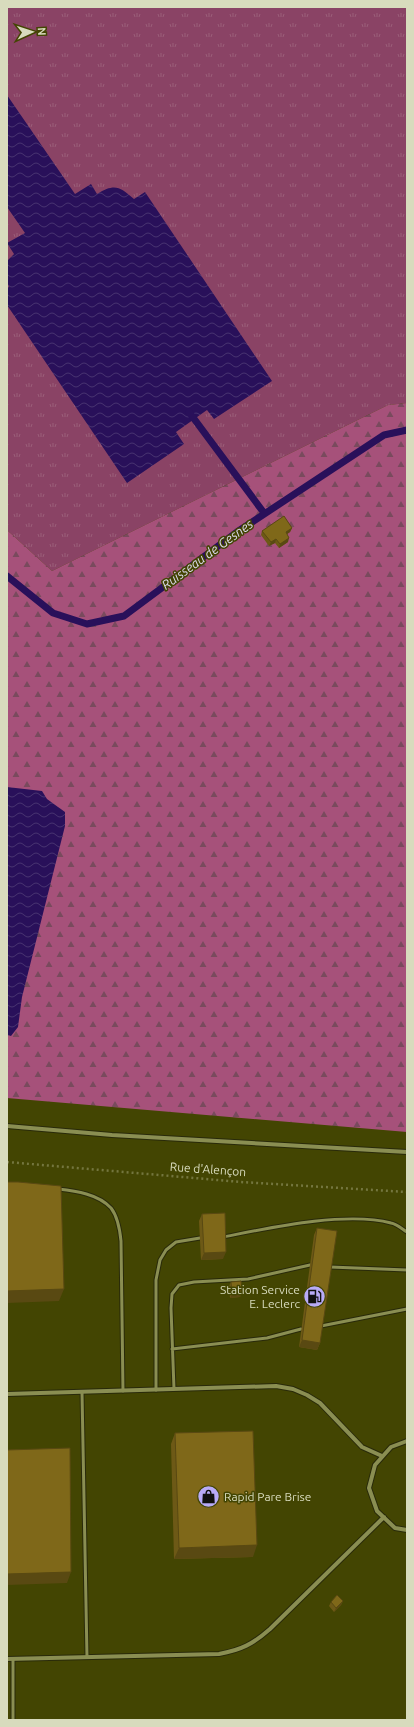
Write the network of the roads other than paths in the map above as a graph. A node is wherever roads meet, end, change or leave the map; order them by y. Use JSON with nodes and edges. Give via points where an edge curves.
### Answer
{"nodes":[{"id":1,"x":7,"y":1126,"type":"edge"},
{"id":2,"x":407,"y":1152,"type":"edge"},
{"id":3,"x":56,"y":1189,"type":"edge"},
{"id":4,"x":407,"y":1232,"type":"edge"},
{"id":5,"x":200,"y":1238,"type":"dead end"},
{"id":6,"x":222,"y":1238,"type":"edge"},
{"id":7,"x":310,"y":1265,"type":"dead end"},
{"id":8,"x":330,"y":1267,"type":"edge"},
{"id":9,"x":407,"y":1270,"type":"edge"},
{"id":10,"x":407,"y":1309,"type":"edge"},
{"id":11,"x":321,"y":1326,"type":"edge"},
{"id":12,"x":301,"y":1329,"type":"dead end"},
{"id":13,"x":172,"y":1349,"type":"junction"},
{"id":14,"x":174,"y":1389,"type":"junction"},
{"id":15,"x":156,"y":1390,"type":"junction"},
{"id":16,"x":123,"y":1391,"type":"junction"},
{"id":17,"x":82,"y":1392,"type":"junction"},
{"id":18,"x":7,"y":1394,"type":"edge"},
{"id":19,"x":407,"y":1441,"type":"edge"},
{"id":20,"x":382,"y":1456,"type":"junction"},
{"id":21,"x":384,"y":1517,"type":"junction"},
{"id":22,"x":407,"y":1530,"type":"edge"},
{"id":23,"x":87,"y":1657,"type":"junction"},
{"id":24,"x":7,"y":1659,"type":"edge"},
{"id":25,"x":13,"y":1659,"type":"junction"},
{"id":26,"x":13,"y":1719,"type":"edge"}],
"edges":[{"from":1,"to":2,"type":"street","via":[[112,1135]]},
{"from":3,"to":16,"type":"lane","via":[[90,1195],[101,1201],[111,1208],[118,1224],[121,1242]]},
{"from":4,"to":6,"type":"lane","via":[[393,1223],[367,1219],[270,1228]]},
{"from":5,"to":15,"type":"lane","via":[[176,1242],[166,1250],[160,1260],[156,1280]]},
{"from":7,"to":13,"type":"lane","via":[[248,1279],[194,1282],[179,1286],[172,1294]]},
{"from":8,"to":9,"type":"lane"},
{"from":10,"to":11,"type":"lane"},
{"from":12,"to":13,"type":"lane","via":[[267,1338]]},
{"from":13,"to":14,"type":"lane"},
{"from":14,"to":15,"type":"street"},
{"from":14,"to":20,"type":"street","via":[[276,1386],[293,1389],[320,1403],[362,1446]]},
{"from":15,"to":16,"type":"street"},
{"from":16,"to":17,"type":"street"},
{"from":17,"to":18,"type":"street"},
{"from":17,"to":23,"type":"lane"},
{"from":19,"to":20,"type":"street","via":[[391,1447]]},
{"from":20,"to":21,"type":"street","via":[[375,1465],[369,1488],[377,1511]]},
{"from":21,"to":22,"type":"street","via":[[395,1528]]},
{"from":21,"to":23,"type":"street","via":[[257,1641],[239,1650],[219,1654]]},
{"from":23,"to":25,"type":"street"},
{"from":24,"to":25,"type":"street"},
{"from":25,"to":26,"type":"lane"}]}
